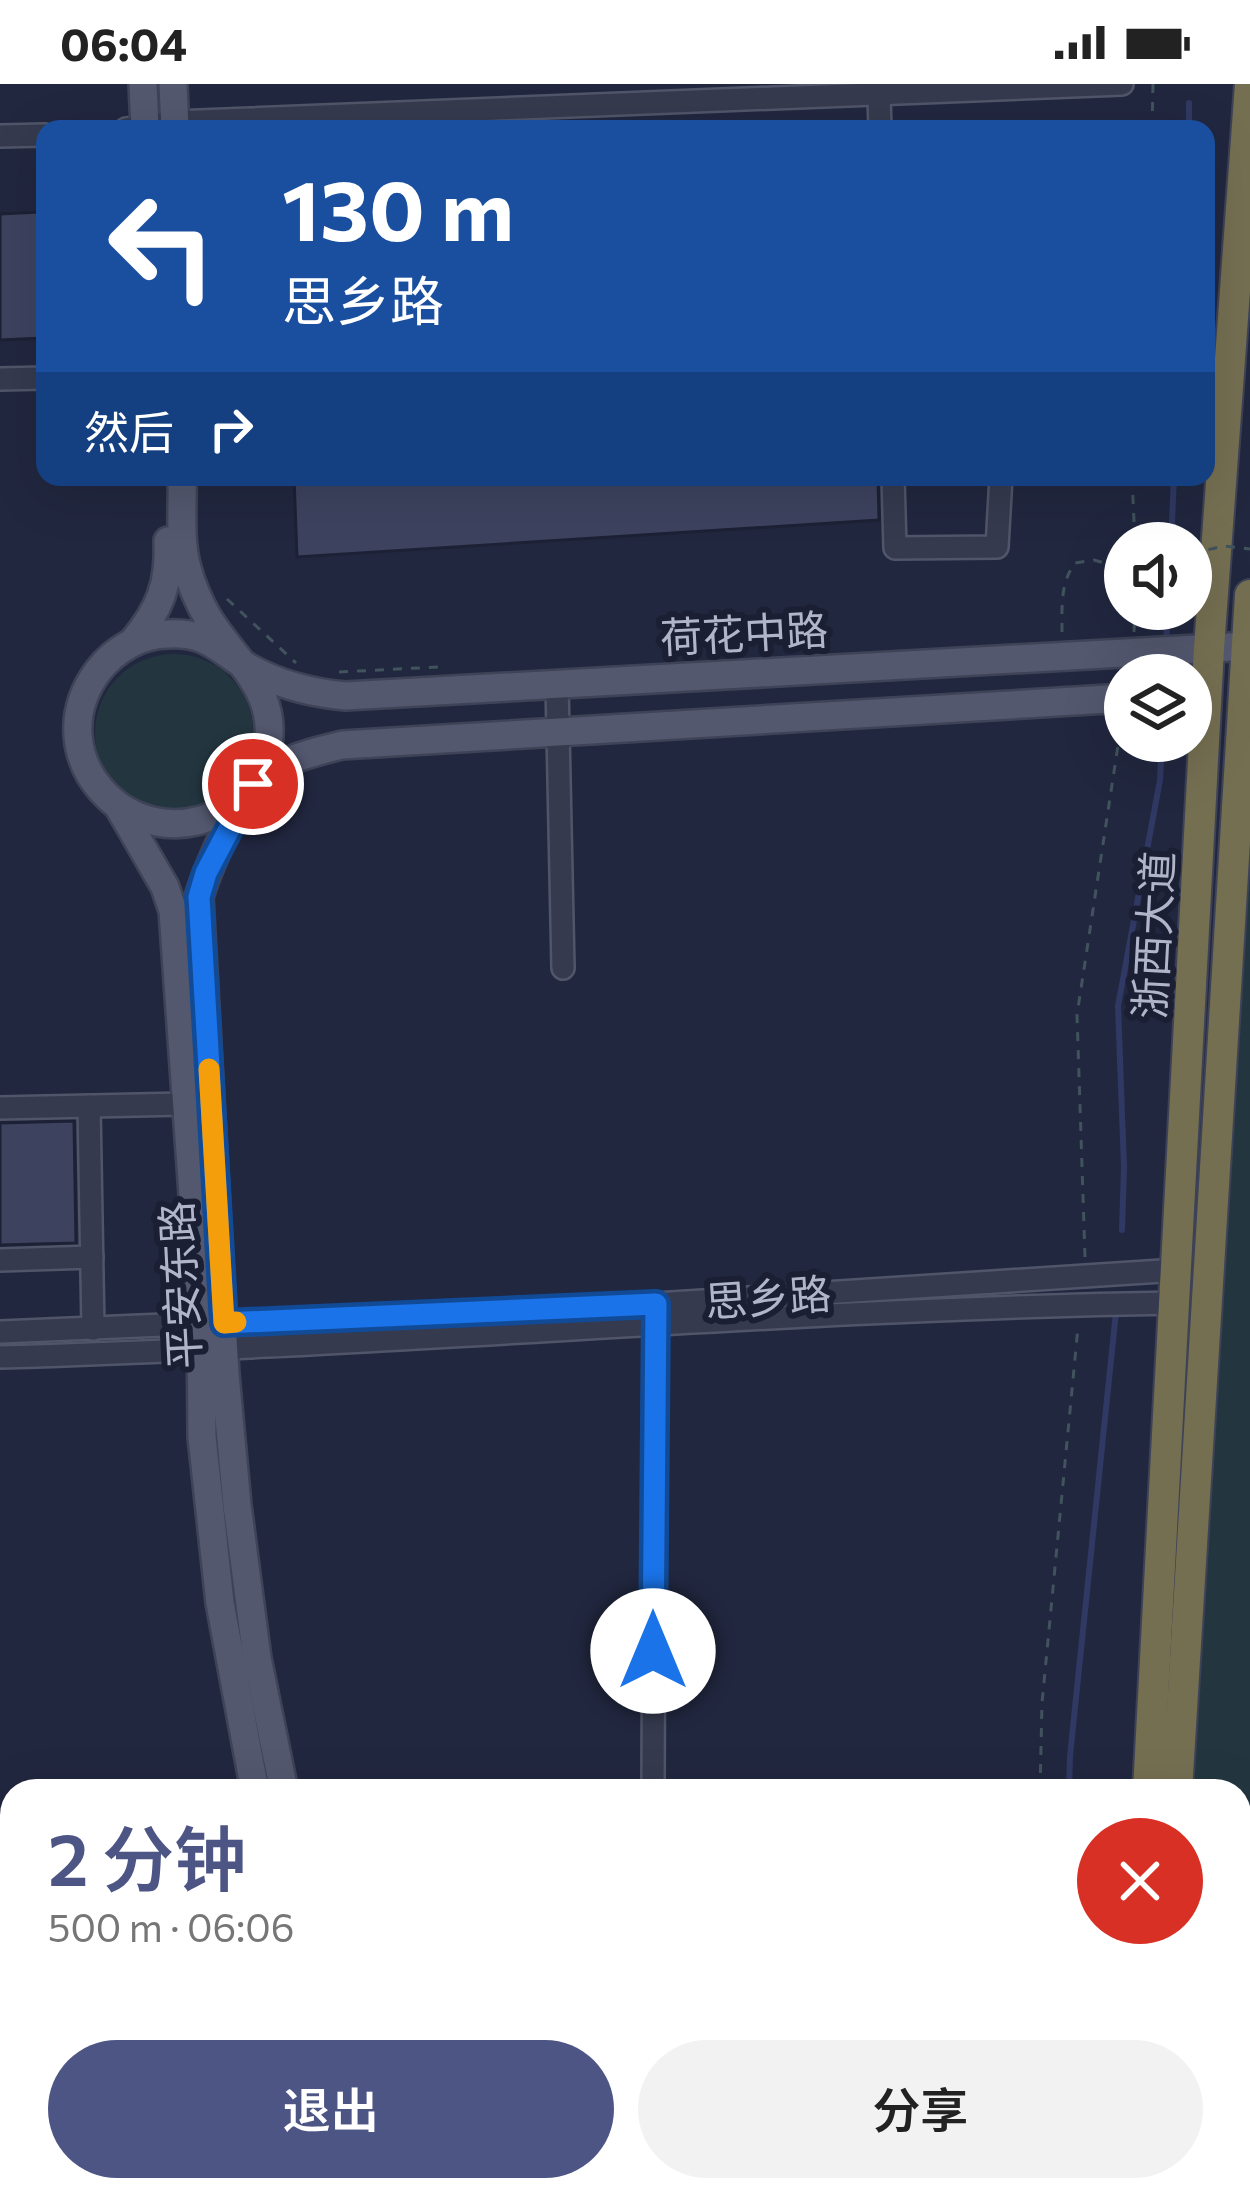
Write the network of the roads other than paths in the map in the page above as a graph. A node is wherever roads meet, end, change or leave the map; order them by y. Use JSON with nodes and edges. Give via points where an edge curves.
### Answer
{"nodes":[{"id":1,"x":143,"y":84,"type":"edge"},
{"id":2,"x":173,"y":84,"type":"edge"},
{"id":3,"x":1122,"y":84,"type":"edge"},
{"id":4,"x":1250,"y":84,"type":"edge"},
{"id":5,"x":662,"y":94,"type":"edge"},
{"id":6,"x":879,"y":96,"type":"junction"},
{"id":7,"x":542,"y":119,"type":"edge"},
{"id":8,"x":140,"y":120,"type":"edge"},
{"id":9,"x":174,"y":120,"type":"edge"},
{"id":10,"x":489,"y":120,"type":"edge"},
{"id":11,"x":880,"y":120,"type":"edge"},
{"id":12,"x":36,"y":135,"type":"edge"},
{"id":13,"x":0,"y":136,"type":"edge"},
{"id":14,"x":36,"y":378,"type":"edge"},
{"id":15,"x":0,"y":380,"type":"edge"},
{"id":16,"x":1215,"y":450,"type":"edge"},
{"id":17,"x":164,"y":486,"type":"edge"},
{"id":18,"x":182,"y":486,"type":"edge"},
{"id":19,"x":892,"y":486,"type":"edge"},
{"id":20,"x":1000,"y":486,"type":"edge"},
{"id":21,"x":1212,"y":486,"type":"edge"},
{"id":22,"x":1250,"y":595,"type":"edge"},
{"id":23,"x":133,"y":642,"type":"junction"},
{"id":24,"x":1249,"y":646,"type":"edge"},
{"id":25,"x":1196,"y":649,"type":"junction"},
{"id":26,"x":1196,"y":654,"type":"edge"},
{"id":27,"x":247,"y":667,"type":"junction"},
{"id":28,"x":557,"y":685,"type":"junction"},
{"id":29,"x":1248,"y":693,"type":"edge"},
{"id":30,"x":1212,"y":694,"type":"edge"},
{"id":31,"x":1104,"y":701,"type":"edge"},
{"id":32,"x":560,"y":732,"type":"junction"},
{"id":33,"x":1196,"y":762,"type":"edge"},
{"id":34,"x":253,"y":784,"type":"junction"},
{"id":35,"x":120,"y":809,"type":"junction"},
{"id":36,"x":563,"y":968,"type":"dead end"},
{"id":37,"x":184,"y":1104,"type":"junction"},
{"id":38,"x":89,"y":1106,"type":"junction"},
{"id":39,"x":0,"y":1108,"type":"edge"},
{"id":40,"x":92,"y":1257,"type":"junction"},
{"id":41,"x":0,"y":1260,"type":"edge"},
{"id":42,"x":1177,"y":1270,"type":"junction"},
{"id":43,"x":1176,"y":1303,"type":"junction"},
{"id":44,"x":655,"y":1314,"type":"junction"},
{"id":45,"x":93,"y":1329,"type":"junction"},
{"id":46,"x":0,"y":1332,"type":"edge"},
{"id":47,"x":213,"y":1337,"type":"junction"},
{"id":48,"x":0,"y":1357,"type":"edge"},
{"id":49,"x":253,"y":1779,"type":"edge"},
{"id":50,"x":282,"y":1779,"type":"edge"},
{"id":51,"x":653,"y":1779,"type":"edge"},
{"id":52,"x":1149,"y":1779,"type":"edge"},
{"id":53,"x":1178,"y":1779,"type":"edge"}],
"edges":[{"from":1,"to":8,"type":"main road"},
{"from":2,"to":9,"type":"main road"},
{"from":3,"to":6,"type":"street"},
{"from":4,"to":16,"type":"highway","name":"浙西大道"},
{"from":5,"to":6,"type":"street"},
{"from":5,"to":7,"type":"street"},
{"from":6,"to":11,"type":"street"},
{"from":7,"to":10,"type":"street"},
{"from":12,"to":13,"type":"street"},
{"from":14,"to":15,"type":"street"},
{"from":17,"to":23,"type":"main road","via":[[169,572],[154,616]]},
{"from":18,"to":27,"type":"main road","via":[[185,566],[208,617]]},
{"from":19,"to":20,"type":"street","via":[[895,548],[997,547]]},
{"from":21,"to":25,"type":"highway","name":"浙西大道"},
{"from":22,"to":24,"type":"highway","name":"浙西大道"},
{"from":23,"to":27,"type":"main road","via":[[194,635]]},
{"from":23,"to":35,"type":"main road","via":[[107,660],[80,707],[83,760]]},
{"from":24,"to":25,"type":"main road","name":"荷花中路"},
{"from":24,"to":29,"type":"highway","name":"浙西大道"},
{"from":25,"to":26,"type":"highway","name":"浙西大道"},
{"from":25,"to":28,"type":"main road","name":"荷花中路"},
{"from":27,"to":28,"type":"main road","name":"荷花中路","via":[[345,696]]},
{"from":27,"to":34,"type":"main road","via":[[270,724]]},
{"from":28,"to":32,"type":"street"},
{"from":29,"to":30,"type":"main road"},
{"from":29,"to":53,"type":"highway","name":"浙西大道"},
{"from":31,"to":32,"type":"main road"},
{"from":32,"to":34,"type":"main road","via":[[342,745],[304,754]]},
{"from":32,"to":36,"type":"street"},
{"from":33,"to":42,"type":"highway","name":"浙西大道"},
{"from":34,"to":35,"type":"main road","via":[[206,820],[161,824]]},
{"from":34,"to":47,"type":"main road","name":"平安东路","via":[[199,897]]},
{"from":35,"to":37,"type":"main road","name":"平安东路","via":[[172,911]]},
{"from":37,"to":38,"type":"street"},
{"from":37,"to":47,"type":"main road","name":"平安东路"},
{"from":38,"to":39,"type":"street"},
{"from":38,"to":40,"type":"street"},
{"from":40,"to":41,"type":"street"},
{"from":40,"to":45,"type":"street"},
{"from":42,"to":43,"type":"highway","name":"浙西大道"},
{"from":42,"to":44,"type":"street","name":"思乡路"},
{"from":43,"to":44,"type":"street","name":"思乡路"},
{"from":43,"to":52,"type":"highway","name":"浙西大道"},
{"from":44,"to":47,"type":"street","name":"思乡路"},
{"from":44,"to":51,"type":"street"},
{"from":45,"to":46,"type":"street","name":"思乡路"},
{"from":45,"to":47,"type":"street","name":"思乡路"},
{"from":47,"to":48,"type":"street","name":"思乡路"},
{"from":47,"to":49,"type":"main road","name":"平安东路","via":[[202,1437],[220,1604]]},
{"from":47,"to":50,"type":"main road","name":"平安东路"}]}
